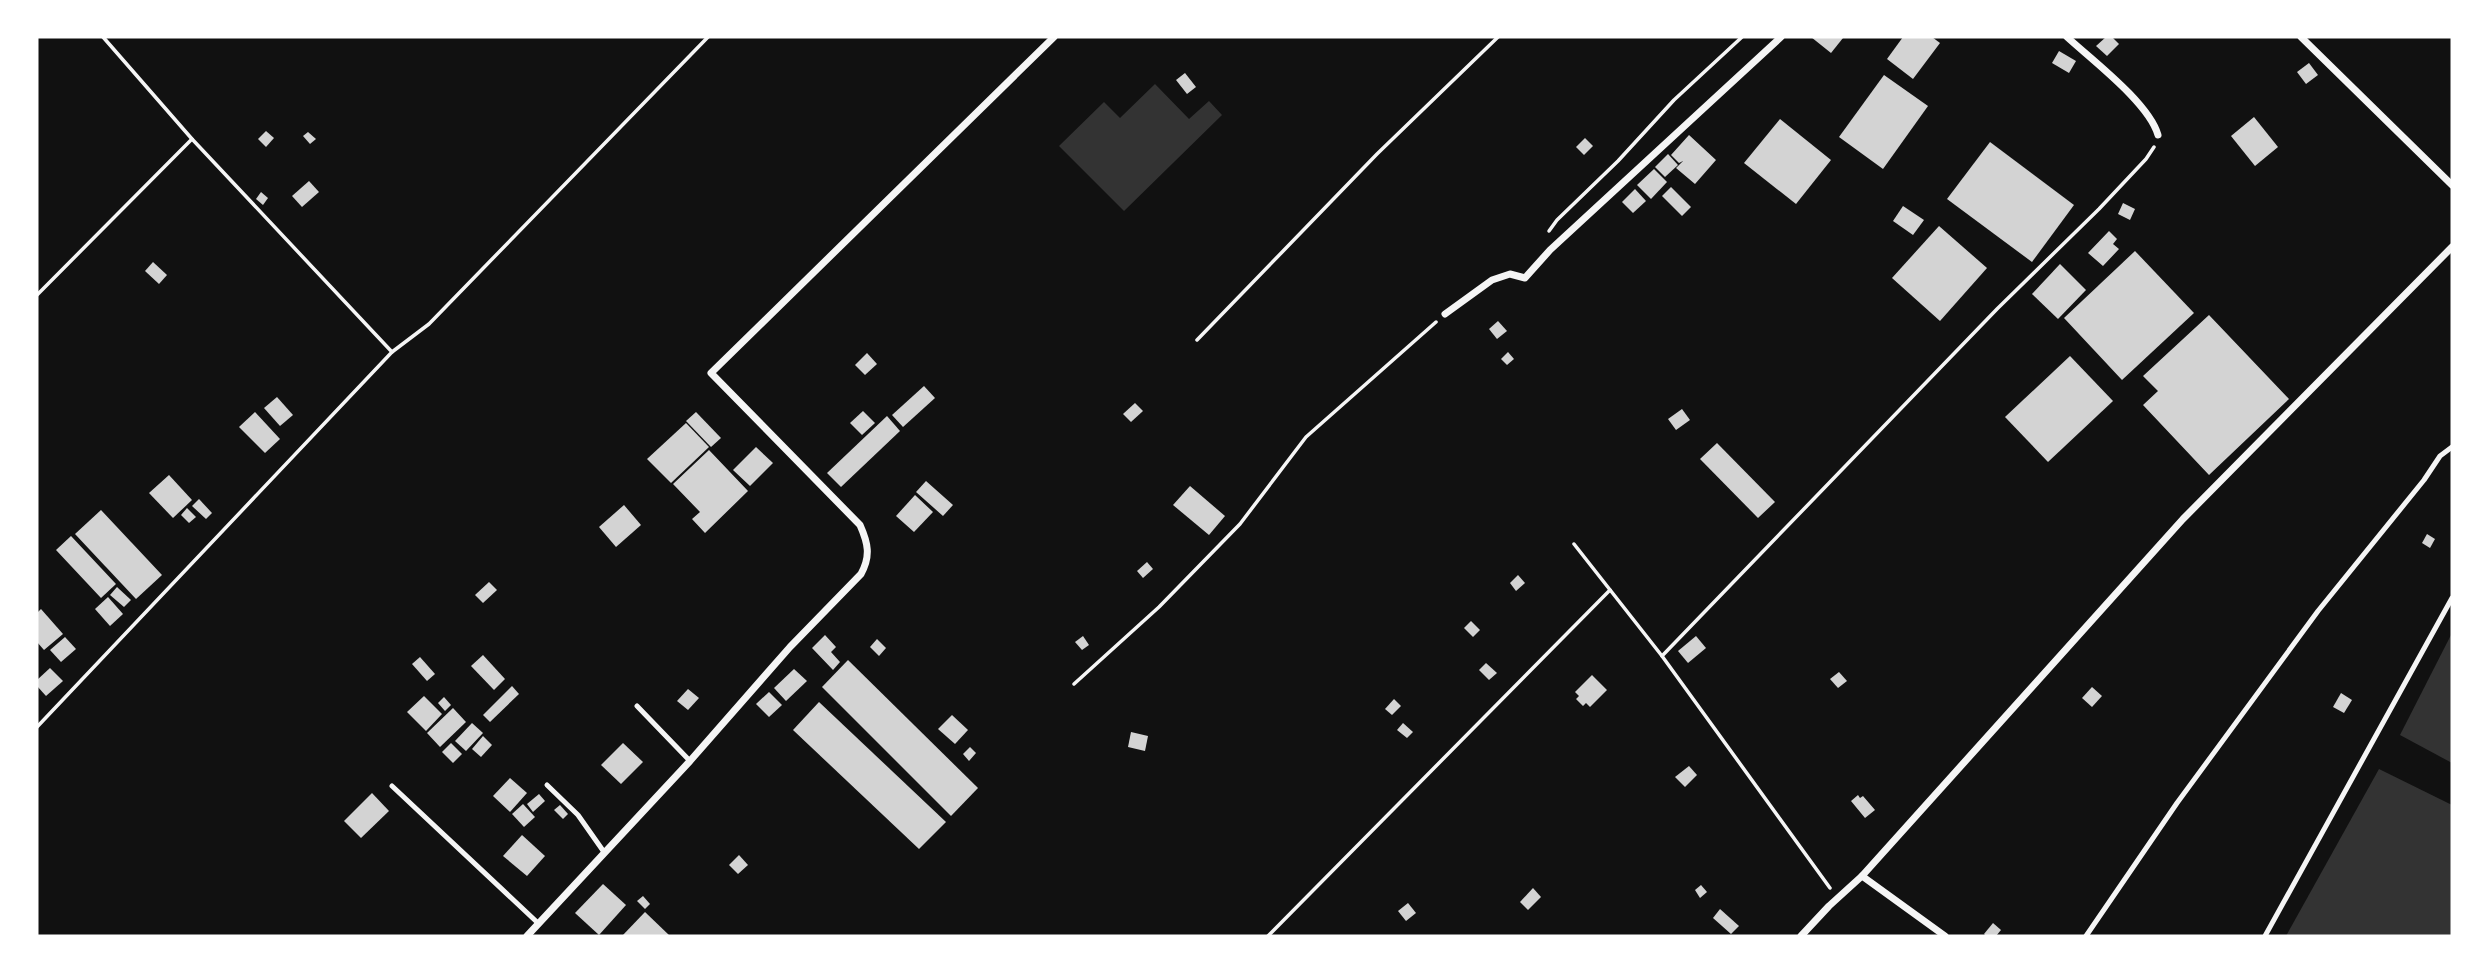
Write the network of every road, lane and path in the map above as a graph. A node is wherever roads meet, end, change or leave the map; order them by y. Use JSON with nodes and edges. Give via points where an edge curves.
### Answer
{"nodes":[{"id":1,"x":103,"y":37,"type":"edge"},
{"id":2,"x":708,"y":37,"type":"edge"},
{"id":3,"x":1054,"y":37,"type":"edge"},
{"id":4,"x":1498,"y":37,"type":"edge"},
{"id":5,"x":1742,"y":37,"type":"edge"},
{"id":6,"x":1780,"y":37,"type":"edge"},
{"id":7,"x":2067,"y":37,"type":"edge"},
{"id":8,"x":2301,"y":37,"type":"edge"},
{"id":9,"x":2158,"y":135,"type":"joint"},
{"id":10,"x":192,"y":139,"type":"junction"},
{"id":11,"x":2452,"y":185,"type":"edge"},
{"id":12,"x":2452,"y":247,"type":"edge"},
{"id":13,"x":1550,"y":250,"type":"junction"},
{"id":14,"x":37,"y":295,"type":"edge"},
{"id":15,"x":1445,"y":314,"type":"joint"},
{"id":16,"x":1197,"y":340,"type":"dead end"},
{"id":17,"x":392,"y":352,"type":"junction"},
{"id":18,"x":2452,"y":446,"type":"edge"},
{"id":19,"x":1574,"y":544,"type":"dead end"},
{"id":20,"x":1611,"y":590,"type":"junction"},
{"id":21,"x":2452,"y":597,"type":"edge"},
{"id":22,"x":1662,"y":656,"type":"junction"},
{"id":23,"x":1074,"y":684,"type":"dead end"},
{"id":24,"x":637,"y":706,"type":"dead end"},
{"id":25,"x":37,"y":727,"type":"edge"},
{"id":26,"x":690,"y":761,"type":"junction"},
{"id":27,"x":547,"y":785,"type":"dead end"},
{"id":28,"x":392,"y":786,"type":"dead end"},
{"id":29,"x":604,"y":852,"type":"junction"},
{"id":30,"x":1862,"y":876,"type":"junction"},
{"id":31,"x":1839,"y":896,"type":"junction"},
{"id":32,"x":539,"y":924,"type":"junction"},
{"id":33,"x":527,"y":936,"type":"edge"},
{"id":34,"x":1268,"y":936,"type":"edge"},
{"id":35,"x":1801,"y":936,"type":"edge"},
{"id":36,"x":1945,"y":936,"type":"edge"},
{"id":37,"x":2086,"y":936,"type":"edge"},
{"id":38,"x":2265,"y":936,"type":"edge"}],
"edges":[{"from":1,"to":10,"type":"path"},
{"from":2,"to":17,"type":"path","via":[[429,324]]},
{"from":3,"to":26,"type":"street","via":[[711,373],[860,525],[867,563]]},
{"from":4,"to":16,"type":"path"},
{"from":5,"to":13,"type":"path","via":[[1557,220],[1549,230]]},
{"from":6,"to":13,"type":"street"},
{"from":7,"to":9,"type":"street","via":[[2144,109]]},
{"from":8,"to":11,"type":"street"},
{"from":9,"to":22,"type":"path","via":[[2147,159],[2134,173]]},
{"from":10,"to":14,"type":"path"},
{"from":10,"to":17,"type":"path"},
{"from":12,"to":30,"type":"street","via":[[2183,519]]},
{"from":13,"to":15,"type":"street","via":[[1525,278],[1510,274],[1492,280]]},
{"from":15,"to":23,"type":"path","via":[[1306,437],[1240,524],[1159,607]]},
{"from":17,"to":25,"type":"path"},
{"from":18,"to":37,"type":"lane","via":[[2318,611]]},
{"from":19,"to":20,"type":"path"},
{"from":20,"to":22,"type":"path"},
{"from":20,"to":34,"type":"path"},
{"from":21,"to":38,"type":"lane"},
{"from":22,"to":31,"type":"path"},
{"from":24,"to":26,"type":"lane"},
{"from":26,"to":29,"type":"street"},
{"from":27,"to":29,"type":"lane","via":[[578,815]]},
{"from":28,"to":32,"type":"lane"},
{"from":29,"to":32,"type":"street"},
{"from":30,"to":31,"type":"street"},
{"from":30,"to":36,"type":"street"},
{"from":31,"to":35,"type":"street"},
{"from":32,"to":33,"type":"street"}]}
